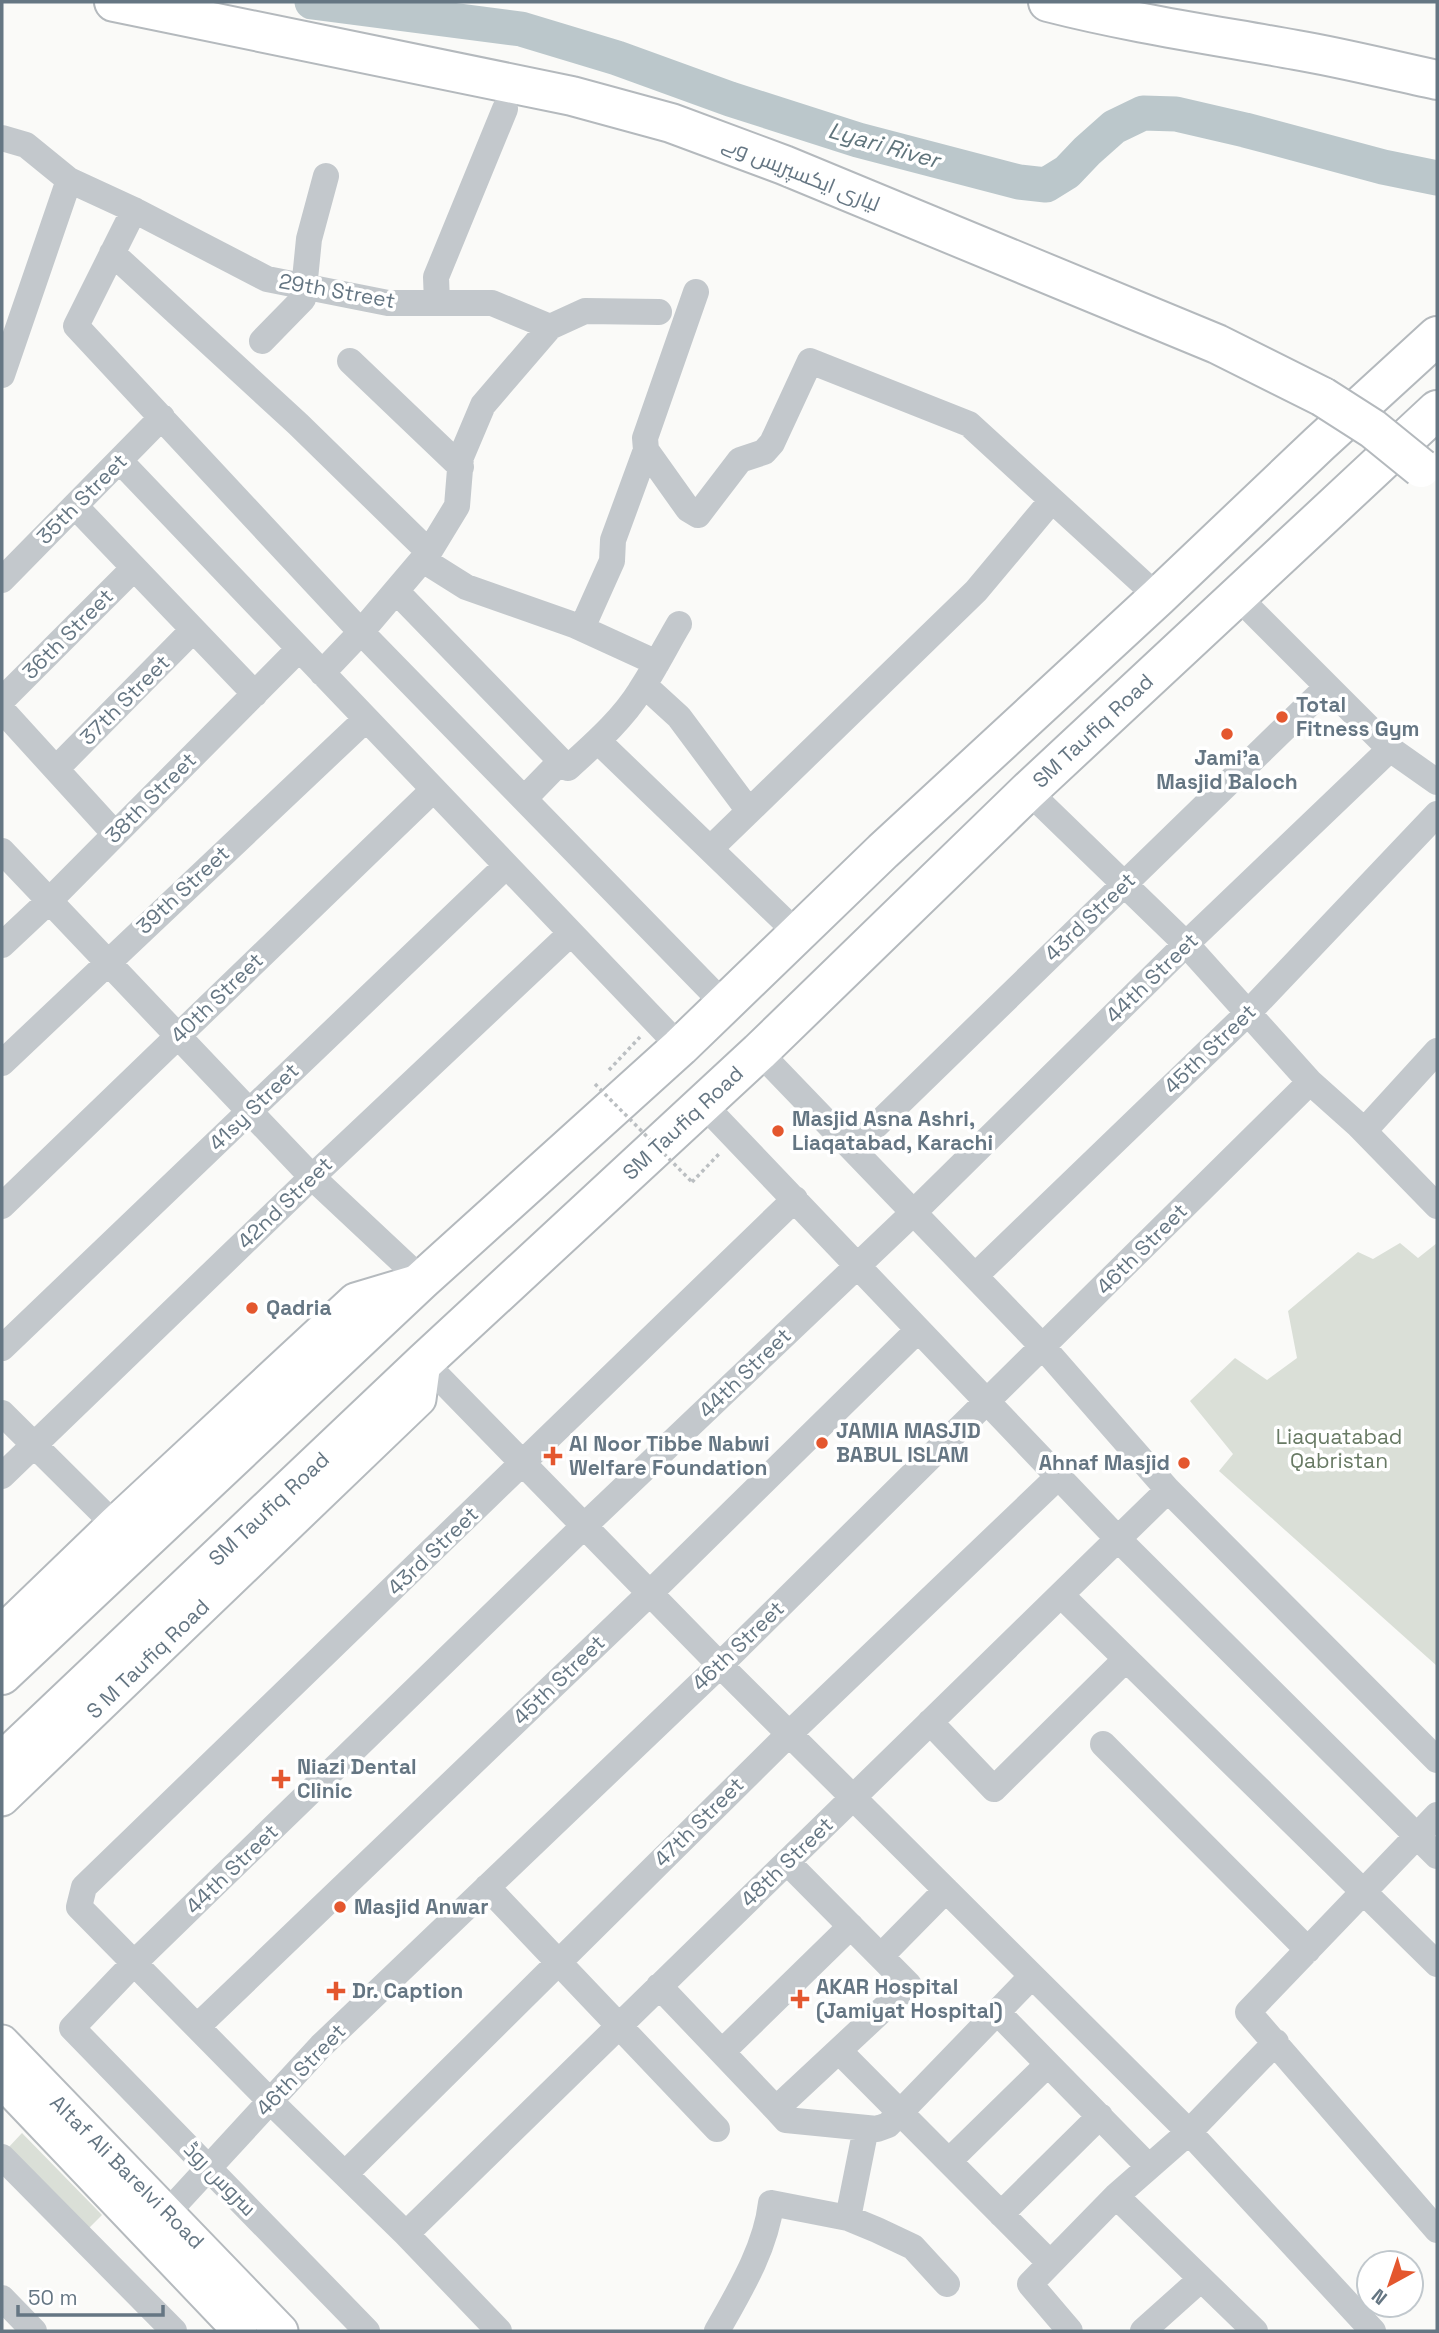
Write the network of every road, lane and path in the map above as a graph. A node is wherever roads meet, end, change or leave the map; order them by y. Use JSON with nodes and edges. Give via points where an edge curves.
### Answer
{"nodes":[{"id":1,"x":114,"y":2,"type":"edge"},
{"id":2,"x":1048,"y":2,"type":"edge"},
{"id":3,"x":1437,"y":80,"type":"edge"},
{"id":4,"x":505,"y":109,"type":"dead end"},
{"id":5,"x":2,"y":138,"type":"edge"},
{"id":6,"x":326,"y":176,"type":"dead end"},
{"id":7,"x":69,"y":180,"type":"junction"},
{"id":8,"x":134,"y":210,"type":"junction"},
{"id":9,"x":112,"y":253,"type":"junction"},
{"id":10,"x":305,"y":287,"type":"junction"},
{"id":11,"x":696,"y":292,"type":"dead end"},
{"id":12,"x":437,"y":303,"type":"junction"},
{"id":13,"x":659,"y":312,"type":"dead end"},
{"id":14,"x":550,"y":327,"type":"junction"},
{"id":15,"x":1437,"y":336,"type":"edge"},
{"id":16,"x":262,"y":341,"type":"dead end"},
{"id":17,"x":350,"y":361,"type":"dead end"},
{"id":18,"x":2,"y":375,"type":"edge"},
{"id":19,"x":1437,"y":410,"type":"edge"},
{"id":20,"x":162,"y":417,"type":"junction"},
{"id":21,"x":646,"y":450,"type":"junction"},
{"id":22,"x":120,"y":461,"type":"junction"},
{"id":23,"x":461,"y":467,"type":"junction"},
{"id":24,"x":1437,"y":480,"type":"edge"},
{"id":25,"x":1052,"y":500,"type":"junction"},
{"id":26,"x":75,"y":506,"type":"junction"},
{"id":27,"x":426,"y":556,"type":"junction"},
{"id":28,"x":134,"y":568,"type":"junction"},
{"id":29,"x":2,"y":580,"type":"edge"},
{"id":30,"x":396,"y":592,"type":"junction"},
{"id":31,"x":1158,"y":597,"type":"junction"},
{"id":32,"x":1238,"y":597,"type":"junction"},
{"id":33,"x":679,"y":624,"type":"dead end"},
{"id":34,"x":582,"y":628,"type":"junction"},
{"id":35,"x":193,"y":630,"type":"junction"},
{"id":36,"x":361,"y":632,"type":"junction"},
{"id":37,"x":299,"y":649,"type":"junction"},
{"id":38,"x":321,"y":673,"type":"junction"},
{"id":39,"x":650,"y":674,"type":"junction"},
{"id":40,"x":1328,"y":687,"type":"junction"},
{"id":41,"x":255,"y":694,"type":"junction"},
{"id":42,"x":2,"y":700,"type":"edge"},
{"id":43,"x":2,"y":710,"type":"edge"},
{"id":44,"x":365,"y":720,"type":"junction"},
{"id":45,"x":598,"y":741,"type":"junction"},
{"id":46,"x":1390,"y":749,"type":"junction"},
{"id":47,"x":561,"y":761,"type":"junction"},
{"id":48,"x":56,"y":769,"type":"junction"},
{"id":49,"x":1437,"y":782,"type":"edge"},
{"id":50,"x":433,"y":790,"type":"junction"},
{"id":51,"x":1028,"y":791,"type":"junction"},
{"id":52,"x":524,"y":799,"type":"junction"},
{"id":53,"x":749,"y":811,"type":"junction"},
{"id":54,"x":1437,"y":814,"type":"edge"},
{"id":55,"x":116,"y":834,"type":"junction"},
{"id":56,"x":710,"y":849,"type":"junction"},
{"id":57,"x":2,"y":851,"type":"edge"},
{"id":58,"x":506,"y":866,"type":"junction"},
{"id":59,"x":1124,"y":884,"type":"junction"},
{"id":60,"x":50,"y":900,"type":"junction"},
{"id":61,"x":571,"y":933,"type":"junction"},
{"id":62,"x":798,"y":934,"type":"junction"},
{"id":63,"x":1186,"y":944,"type":"junction"},
{"id":64,"x":2,"y":945,"type":"edge"},
{"id":65,"x":107,"y":961,"type":"junction"},
{"id":66,"x":725,"y":1005,"type":"junction"},
{"id":67,"x":1248,"y":1013,"type":"junction"},
{"id":68,"x":179,"y":1035,"type":"junction"},
{"id":69,"x":680,"y":1047,"type":"junction"},
{"id":70,"x":630,"y":1048,"type":"dead end"},
{"id":71,"x":1437,"y":1051,"type":"edge"},
{"id":72,"x":759,"y":1052,"type":"junction"},
{"id":73,"x":2,"y":1063,"type":"edge"},
{"id":74,"x":604,"y":1075,"type":"dead end"},
{"id":75,"x":1310,"y":1082,"type":"junction"},
{"id":76,"x":595,"y":1084,"type":"dead end"},
{"id":77,"x":704,"y":1104,"type":"junction"},
{"id":78,"x":250,"y":1111,"type":"junction"},
{"id":79,"x":1364,"y":1131,"type":"junction"},
{"id":80,"x":853,"y":1148,"type":"junction"},
{"id":81,"x":719,"y":1154,"type":"dead end"},
{"id":82,"x":312,"y":1177,"type":"junction"},
{"id":83,"x":795,"y":1199,"type":"junction"},
{"id":84,"x":2,"y":1206,"type":"edge"},
{"id":85,"x":1437,"y":1206,"type":"edge"},
{"id":86,"x":914,"y":1212,"type":"junction"},
{"id":87,"x":857,"y":1265,"type":"junction"},
{"id":88,"x":975,"y":1276,"type":"junction"},
{"id":89,"x":422,"y":1280,"type":"junction"},
{"id":90,"x":918,"y":1329,"type":"junction"},
{"id":91,"x":1043,"y":1347,"type":"junction"},
{"id":92,"x":2,"y":1348,"type":"edge"},
{"id":93,"x":424,"y":1362,"type":"junction"},
{"id":94,"x":986,"y":1402,"type":"junction"},
{"id":95,"x":2,"y":1413,"type":"edge"},
{"id":96,"x":33,"y":1445,"type":"junction"},
{"id":97,"x":523,"y":1464,"type":"junction"},
{"id":98,"x":2,"y":1476,"type":"edge"},
{"id":99,"x":1059,"y":1476,"type":"junction"},
{"id":100,"x":1168,"y":1490,"type":"junction"},
{"id":101,"x":584,"y":1527,"type":"junction"},
{"id":102,"x":126,"y":1536,"type":"junction"},
{"id":103,"x":1118,"y":1539,"type":"junction"},
{"id":104,"x":650,"y":1593,"type":"junction"},
{"id":105,"x":1061,"y":1595,"type":"junction"},
{"id":106,"x":2,"y":1632,"type":"edge"},
{"id":107,"x":1126,"y":1659,"type":"junction"},
{"id":108,"x":720,"y":1665,"type":"junction"},
{"id":109,"x":2,"y":1675,"type":"edge"},
{"id":110,"x":930,"y":1722,"type":"junction"},
{"id":111,"x":789,"y":1734,"type":"junction"},
{"id":112,"x":1103,"y":1744,"type":"dead end"},
{"id":113,"x":1437,"y":1760,"type":"edge"},
{"id":114,"x":2,"y":1762,"type":"edge"},
{"id":115,"x":853,"y":1797,"type":"junction"},
{"id":116,"x":2,"y":1799,"type":"edge"},
{"id":117,"x":1437,"y":1815,"type":"edge"},
{"id":118,"x":1416,"y":1837,"type":"junction"},
{"id":119,"x":1437,"y":1856,"type":"edge"},
{"id":120,"x":787,"y":1862,"type":"junction"},
{"id":121,"x":487,"y":1887,"type":"junction"},
{"id":122,"x":946,"y":1890,"type":"junction"},
{"id":123,"x":1363,"y":1893,"type":"junction"},
{"id":124,"x":851,"y":1926,"type":"junction"},
{"id":125,"x":1308,"y":1950,"type":"junction"},
{"id":126,"x":881,"y":1956,"type":"junction"},
{"id":127,"x":559,"y":1961,"type":"junction"},
{"id":128,"x":135,"y":1962,"type":"junction"},
{"id":129,"x":1437,"y":1964,"type":"edge"},
{"id":130,"x":1032,"y":1976,"type":"junction"},
{"id":131,"x":659,"y":1986,"type":"junction"},
{"id":132,"x":998,"y":2012,"type":"junction"},
{"id":133,"x":198,"y":2026,"type":"junction"},
{"id":134,"x":618,"y":2026,"type":"junction"},
{"id":135,"x":72,"y":2028,"type":"joint"},
{"id":136,"x":2,"y":2042,"type":"edge"},
{"id":137,"x":1276,"y":2042,"type":"junction"},
{"id":138,"x":839,"y":2051,"type":"junction"},
{"id":139,"x":722,"y":2052,"type":"junction"},
{"id":140,"x":1048,"y":2064,"type":"junction"},
{"id":141,"x":2,"y":2081,"type":"edge"},
{"id":142,"x":271,"y":2102,"type":"junction"},
{"id":143,"x":776,"y":2109,"type":"junction"},
{"id":144,"x":899,"y":2111,"type":"junction"},
{"id":145,"x":1100,"y":2116,"type":"junction"},
{"id":146,"x":866,"y":2128,"type":"junction"},
{"id":147,"x":717,"y":2129,"type":"dead end"},
{"id":148,"x":1189,"y":2132,"type":"junction"},
{"id":149,"x":2,"y":2157,"type":"edge"},
{"id":150,"x":949,"y":2161,"type":"junction"},
{"id":151,"x":1149,"y":2166,"type":"junction"},
{"id":152,"x":208,"y":2167,"type":"junction"},
{"id":153,"x":345,"y":2175,"type":"junction"},
{"id":154,"x":1116,"y":2196,"type":"junction"},
{"id":155,"x":168,"y":2212,"type":"junction"},
{"id":156,"x":1001,"y":2214,"type":"junction"},
{"id":157,"x":848,"y":2218,"type":"junction"},
{"id":158,"x":1437,"y":2230,"type":"edge"},
{"id":159,"x":406,"y":2234,"type":"junction"},
{"id":160,"x":1050,"y":2263,"type":"junction"},
{"id":161,"x":1201,"y":2278,"type":"junction"},
{"id":162,"x":947,"y":2284,"type":"dead end"},
{"id":163,"x":2,"y":2298,"type":"edge"},
{"id":164,"x":1356,"y":2326,"type":"edge"},
{"id":165,"x":1242,"y":2327,"type":"edge"},
{"id":166,"x":34,"y":2331,"type":"edge"},
{"id":167,"x":174,"y":2331,"type":"edge"},
{"id":168,"x":240,"y":2331,"type":"edge"},
{"id":169,"x":281,"y":2331,"type":"edge"},
{"id":170,"x":367,"y":2331,"type":"edge"},
{"id":171,"x":499,"y":2331,"type":"edge"},
{"id":172,"x":716,"y":2331,"type":"edge"},
{"id":173,"x":1070,"y":2331,"type":"edge"},
{"id":174,"x":1143,"y":2331,"type":"edge"}],
"edges":[{"from":1,"to":24,"type":"highway","name":"لیاری ایکسپریس وے","bridge":true,"via":[[572,96],[671,123],[1217,344],[1346,411]]},
{"from":2,"to":3,"type":"highway"},
{"from":4,"to":12,"type":"street","via":[[436,277]]},
{"from":5,"to":7,"type":"street","name":"29th Street","via":[[26,145]]},
{"from":6,"to":10,"type":"street","via":[[309,239]]},
{"from":7,"to":8,"type":"street","name":"29th Street"},
{"from":7,"to":18,"type":"street"},
{"from":8,"to":9,"type":"street"},
{"from":8,"to":10,"type":"street","name":"29th Street","via":[[267,279]]},
{"from":9,"to":20,"type":"street","via":[[76,326]]},
{"from":9,"to":27,"type":"street","via":[[298,424]]},
{"from":10,"to":12,"type":"street","name":"29th Street","via":[[388,303]]},
{"from":10,"to":16,"type":"street","via":[[303,299]]},
{"from":11,"to":21,"type":"street","via":[[645,438]]},
{"from":12,"to":14,"type":"street","name":"29th Street","via":[[492,303]]},
{"from":13,"to":14,"type":"street","via":[[585,311]]},
{"from":14,"to":23,"type":"street","via":[[483,405]]},
{"from":15,"to":31,"type":"highway"},
{"from":17,"to":23,"type":"street"},
{"from":19,"to":32,"type":"highway","name":"SM Taufiq Road"},
{"from":20,"to":22,"type":"street","name":"35th Street"},
{"from":20,"to":36,"type":"street"},
{"from":21,"to":25,"type":"street","via":[[688,509],[698,515],[740,460],[764,452],[772,443],[810,361],[969,424]]},
{"from":21,"to":34,"type":"street","via":[[613,540],[612,561]]},
{"from":22,"to":26,"type":"street","name":"35th Street"},
{"from":22,"to":37,"type":"street"},
{"from":23,"to":27,"type":"street","via":[[457,506]]},
{"from":25,"to":31,"type":"street"},
{"from":25,"to":53,"type":"street","via":[[976,591]]},
{"from":26,"to":28,"type":"street"},
{"from":26,"to":29,"type":"street","name":"35th Street"},
{"from":27,"to":30,"type":"street"},
{"from":27,"to":34,"type":"street","via":[[466,587]]},
{"from":28,"to":35,"type":"street"},
{"from":28,"to":42,"type":"street","name":"36th Street"},
{"from":30,"to":36,"type":"street"},
{"from":30,"to":47,"type":"street"},
{"from":31,"to":62,"type":"highway"},
{"from":32,"to":40,"type":"street"},
{"from":32,"to":51,"type":"highway","name":"SM Taufiq Road"},
{"from":33,"to":39,"type":"street"},
{"from":34,"to":39,"type":"street"},
{"from":35,"to":41,"type":"street"},
{"from":35,"to":48,"type":"street","name":"37th Street"},
{"from":36,"to":38,"type":"street"},
{"from":36,"to":52,"type":"street"},
{"from":37,"to":38,"type":"street"},
{"from":37,"to":41,"type":"street","name":"38th Street"},
{"from":38,"to":44,"type":"street"},
{"from":39,"to":45,"type":"street"},
{"from":39,"to":53,"type":"street"},
{"from":40,"to":46,"type":"street"},
{"from":40,"to":59,"type":"street","name":"43rd Street"},
{"from":41,"to":55,"type":"street","name":"38th Street"},
{"from":43,"to":48,"type":"street"},
{"from":44,"to":50,"type":"street"},
{"from":44,"to":65,"type":"street","name":"39th Street"},
{"from":45,"to":47,"type":"street","via":[[568,768]]},
{"from":45,"to":56,"type":"street"},
{"from":46,"to":49,"type":"street"},
{"from":46,"to":63,"type":"street","name":"44th Street"},
{"from":47,"to":52,"type":"street"},
{"from":48,"to":55,"type":"street"},
{"from":50,"to":58,"type":"street"},
{"from":50,"to":68,"type":"street","name":"40th Street"},
{"from":51,"to":59,"type":"street"},
{"from":51,"to":72,"type":"highway","name":"SM Taufiq Road"},
{"from":52,"to":66,"type":"street"},
{"from":53,"to":56,"type":"street"},
{"from":54,"to":67,"type":"street","name":"45th Street"},
{"from":55,"to":60,"type":"street","name":"38th Street"},
{"from":56,"to":62,"type":"street"},
{"from":57,"to":60,"type":"street"},
{"from":58,"to":61,"type":"street"},
{"from":58,"to":78,"type":"street","name":"41sy Street"},
{"from":59,"to":63,"type":"street"},
{"from":59,"to":80,"type":"street","name":"43rd Street"},
{"from":60,"to":64,"type":"street","name":"38th Street"},
{"from":60,"to":65,"type":"street"},
{"from":61,"to":69,"type":"street"},
{"from":61,"to":82,"type":"street","name":"42nd Street"},
{"from":62,"to":66,"type":"highway"},
{"from":63,"to":67,"type":"street"},
{"from":63,"to":86,"type":"street","name":"44th Street"},
{"from":65,"to":68,"type":"street"},
{"from":65,"to":73,"type":"street","name":"39th Street"},
{"from":66,"to":69,"type":"highway"},
{"from":67,"to":75,"type":"street"},
{"from":67,"to":88,"type":"street","name":"45th Street"},
{"from":68,"to":78,"type":"street"},
{"from":68,"to":84,"type":"street","name":"40th Street"},
{"from":69,"to":89,"type":"highway"},
{"from":70,"to":74,"type":"path"},
{"from":71,"to":79,"type":"street"},
{"from":72,"to":77,"type":"highway","name":"SM Taufiq Road"},
{"from":72,"to":80,"type":"street"},
{"from":75,"to":79,"type":"street"},
{"from":75,"to":91,"type":"street","name":"46th Street"},
{"from":76,"to":81,"type":"path","bridge":true,"via":[[692,1182]]},
{"from":77,"to":83,"type":"street"},
{"from":77,"to":93,"type":"highway","name":"SM Taufiq Road"},
{"from":78,"to":82,"type":"street"},
{"from":78,"to":92,"type":"street","name":"41sy Street"},
{"from":79,"to":85,"type":"street"},
{"from":80,"to":86,"type":"street"},
{"from":82,"to":89,"type":"street"},
{"from":82,"to":96,"type":"street","name":"42nd Street"},
{"from":83,"to":87,"type":"street"},
{"from":83,"to":97,"type":"street","name":"43rd Street"},
{"from":86,"to":87,"type":"street","name":"44th Street"},
{"from":86,"to":88,"type":"street"},
{"from":87,"to":90,"type":"street"},
{"from":87,"to":101,"type":"street","name":"44th Street"},
{"from":88,"to":91,"type":"street"},
{"from":89,"to":102,"type":"highway"},
{"from":89,"to":102,"type":"main road","via":[[355,1300]]},
{"from":90,"to":94,"type":"street"},
{"from":90,"to":104,"type":"street","name":"45th Street"},
{"from":91,"to":94,"type":"street","name":"46th Street"},
{"from":91,"to":100,"type":"street"},
{"from":93,"to":97,"type":"street"},
{"from":93,"to":114,"type":"highway","name":"SM Taufiq Road"},
{"from":93,"to":116,"type":"main road","name":"S M Taufiq Road","via":[[419,1399]]},
{"from":94,"to":99,"type":"street"},
{"from":94,"to":108,"type":"street","name":"46th Street"},
{"from":95,"to":96,"type":"street"},
{"from":96,"to":98,"type":"street","name":"42nd Street"},
{"from":96,"to":102,"type":"street"},
{"from":97,"to":101,"type":"street"},
{"from":97,"to":128,"type":"street","name":"43rd Street","via":[[84,1887],[79,1907]]},
{"from":99,"to":103,"type":"street"},
{"from":99,"to":111,"type":"street","name":"47th Street"},
{"from":100,"to":103,"type":"street","name":"48th Street"},
{"from":100,"to":113,"type":"street"},
{"from":101,"to":104,"type":"street"},
{"from":101,"to":128,"type":"street","name":"44th Street"},
{"from":102,"to":106,"type":"main road"},
{"from":102,"to":109,"type":"highway"},
{"from":103,"to":105,"type":"street","name":"48th Street"},
{"from":103,"to":118,"type":"street"},
{"from":104,"to":108,"type":"street"},
{"from":104,"to":133,"type":"street","name":"45th Street"},
{"from":105,"to":107,"type":"street"},
{"from":105,"to":110,"type":"street","name":"48th Street"},
{"from":107,"to":110,"type":"street","via":[[994,1788]]},
{"from":107,"to":123,"type":"street"},
{"from":108,"to":111,"type":"street"},
{"from":108,"to":121,"type":"street","name":"46th Street"},
{"from":110,"to":115,"type":"street","name":"48th Street"},
{"from":111,"to":115,"type":"street"},
{"from":111,"to":127,"type":"street","name":"47th Street"},
{"from":112,"to":125,"type":"street"},
{"from":115,"to":120,"type":"street","name":"48th Street"},
{"from":115,"to":122,"type":"street"},
{"from":117,"to":118,"type":"street"},
{"from":118,"to":119,"type":"street"},
{"from":118,"to":123,"type":"street"},
{"from":120,"to":124,"type":"street"},
{"from":120,"to":131,"type":"street","name":"48th Street"},
{"from":121,"to":127,"type":"street"},
{"from":121,"to":142,"type":"street","name":"46th Street","via":[[321,2046]]},
{"from":122,"to":126,"type":"street"},
{"from":122,"to":130,"type":"street"},
{"from":123,"to":125,"type":"street"},
{"from":123,"to":129,"type":"street"},
{"from":124,"to":126,"type":"street"},
{"from":124,"to":139,"type":"street"},
{"from":125,"to":137,"type":"street","via":[[1248,2012]]},
{"from":126,"to":138,"type":"street","via":[[909,1985]]},
{"from":127,"to":134,"type":"street"},
{"from":127,"to":153,"type":"street","name":"47th Street"},
{"from":128,"to":133,"type":"street"},
{"from":128,"to":135,"type":"street","name":"44th Street"},
{"from":130,"to":132,"type":"street"},
{"from":130,"to":148,"type":"street"},
{"from":131,"to":134,"type":"street","name":"48th Street"},
{"from":131,"to":139,"type":"street"},
{"from":132,"to":140,"type":"street"},
{"from":132,"to":144,"type":"street"},
{"from":133,"to":142,"type":"street"},
{"from":134,"to":147,"type":"street"},
{"from":134,"to":159,"type":"street","name":"48th Street"},
{"from":135,"to":152,"type":"street","name":"سروس روڈ"},
{"from":136,"to":155,"type":"main road","name":"Altaf Ali Barelvi Road"},
{"from":137,"to":148,"type":"street"},
{"from":137,"to":158,"type":"street"},
{"from":138,"to":143,"type":"street"},
{"from":138,"to":144,"type":"street"},
{"from":139,"to":143,"type":"street"},
{"from":140,"to":145,"type":"street"},
{"from":140,"to":150,"type":"street"},
{"from":141,"to":168,"type":"main road","name":"Altaf Ali Barelvi Road"},
{"from":142,"to":152,"type":"street","name":"46th Street"},
{"from":142,"to":153,"type":"street"},
{"from":143,"to":146,"type":"street","via":[[786,2120]]},
{"from":144,"to":146,"type":"street","via":[[888,2125]]},
{"from":144,"to":150,"type":"street"},
{"from":145,"to":151,"type":"street"},
{"from":145,"to":156,"type":"street"},
{"from":146,"to":157,"type":"street"},
{"from":148,"to":151,"type":"street"},
{"from":148,"to":164,"type":"street"},
{"from":149,"to":167,"type":"street"},
{"from":150,"to":156,"type":"street"},
{"from":151,"to":154,"type":"street"},
{"from":152,"to":155,"type":"street","name":"46th Street"},
{"from":152,"to":170,"type":"street","name":"سروس روڈ"},
{"from":153,"to":159,"type":"street"},
{"from":154,"to":160,"type":"street"},
{"from":154,"to":161,"type":"street"},
{"from":155,"to":169,"type":"main road","name":"Altaf Ali Barelvi Road"},
{"from":156,"to":160,"type":"street"},
{"from":157,"to":162,"type":"street","via":[[913,2247]]},
{"from":157,"to":172,"type":"street","via":[[771,2203],[769,2220],[744,2283]]},
{"from":159,"to":171,"type":"street"},
{"from":160,"to":173,"type":"street","via":[[1030,2284]]},
{"from":161,"to":165,"type":"street"},
{"from":161,"to":174,"type":"street"},
{"from":163,"to":166,"type":"street"}]}
